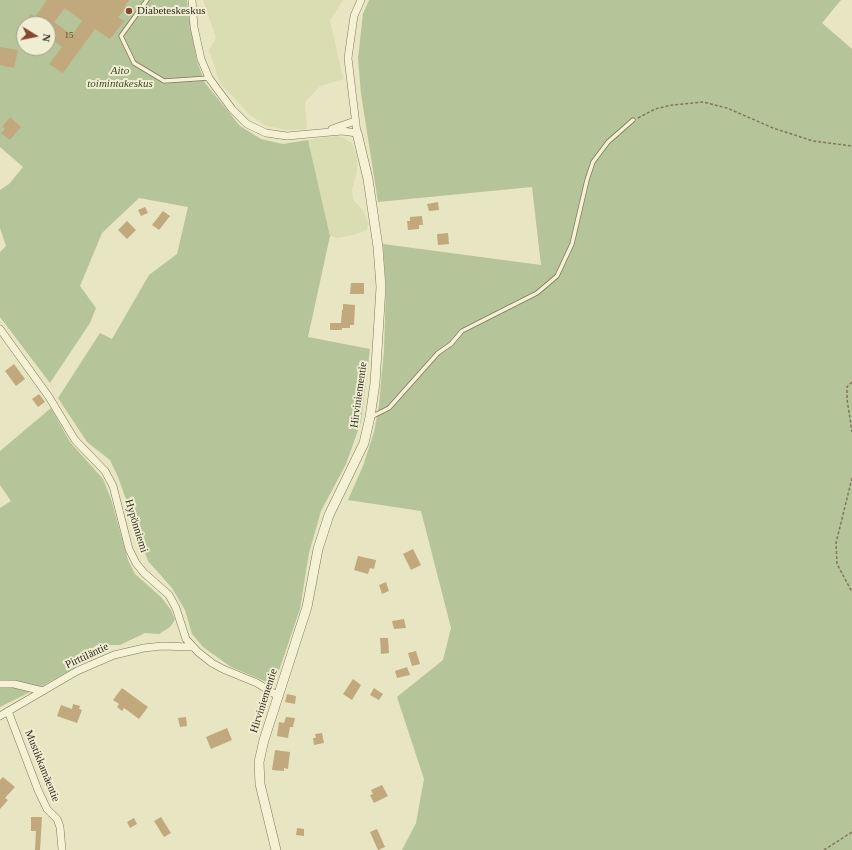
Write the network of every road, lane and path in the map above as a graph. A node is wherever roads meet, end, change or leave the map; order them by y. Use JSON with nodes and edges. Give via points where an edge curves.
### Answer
{"nodes":[{"id":1,"x":147,"y":0,"type":"edge"},
{"id":2,"x":192,"y":0,"type":"edge"},
{"id":3,"x":361,"y":0,"type":"edge"},
{"id":4,"x":208,"y":78,"type":"junction"},
{"id":5,"x":633,"y":120,"type":"joint"},
{"id":6,"x":355,"y":121,"type":"junction"},
{"id":7,"x":325,"y":132,"type":"junction"},
{"id":8,"x":357,"y":133,"type":"junction"},
{"id":9,"x":852,"y":146,"type":"edge"},
{"id":10,"x":0,"y":329,"type":"edge"},
{"id":11,"x":852,"y":382,"type":"edge"},
{"id":12,"x":370,"y":417,"type":"junction"},
{"id":13,"x":852,"y":432,"type":"edge"},
{"id":14,"x":852,"y":478,"type":"edge"},
{"id":15,"x":852,"y":592,"type":"edge"},
{"id":16,"x":192,"y":647,"type":"junction"},
{"id":17,"x":0,"y":684,"type":"edge"},
{"id":18,"x":43,"y":691,"type":"junction"},
{"id":19,"x":278,"y":696,"type":"junction"},
{"id":20,"x":8,"y":711,"type":"junction"},
{"id":21,"x":0,"y":716,"type":"edge"},
{"id":22,"x":852,"y":832,"type":"edge"},
{"id":23,"x":62,"y":850,"type":"edge"},
{"id":24,"x":276,"y":850,"type":"edge"},
{"id":25,"x":824,"y":850,"type":"edge"}],
"edges":[{"from":1,"to":4,"type":"lane","via":[[121,36],[134,63],[164,81]]},
{"from":2,"to":4,"type":"street","via":[[194,27]]},
{"from":3,"to":6,"type":"street","name":"Hirviniementie","via":[[354,16],[348,58]]},
{"from":4,"to":7,"type":"street","via":[[247,124],[266,133],[287,136]]},
{"from":5,"to":9,"type":"path","via":[[655,109],[703,102],[726,108],[773,128],[813,141]]},
{"from":5,"to":12,"type":"lane","via":[[608,142],[593,162],[572,244],[557,276],[537,293],[462,331],[451,344],[438,353],[389,408]]},
{"from":6,"to":7,"type":"street"},
{"from":6,"to":8,"type":"street","name":"Hirviniementie"},
{"from":7,"to":8,"type":"street"},
{"from":8,"to":12,"type":"street","name":"Hirviniementie","via":[[368,179],[381,287],[375,383]]},
{"from":10,"to":16,"type":"street","name":"Hypönniemi","via":[[49,397],[75,440],[105,471],[112,486],[129,549],[144,573],[169,595],[186,639]]},
{"from":11,"to":13,"type":"path","via":[[847,387],[847,399]]},
{"from":12,"to":19,"type":"street","name":"Hirviniementie","via":[[364,443],[327,522],[318,549],[307,607]]},
{"from":14,"to":15,"type":"path","via":[[836,543],[837,564]]},
{"from":16,"to":18,"type":"street","name":"Pirttiläntie","via":[[157,646],[125,652],[77,671]]},
{"from":16,"to":19,"type":"street","name":"Hypönniemi","via":[[217,666],[258,683]]},
{"from":17,"to":18,"type":"street","via":[[14,684]]},
{"from":18,"to":20,"type":"street","name":"Pirttiläntie"},
{"from":19,"to":24,"type":"street","name":"Hirviniementie","via":[[259,762],[260,784]]},
{"from":20,"to":21,"type":"street","name":"Pirttiläntie"},
{"from":20,"to":23,"type":"street","name":"Mustikkamäentie","via":[[38,790],[47,809],[57,819]]},
{"from":22,"to":25,"type":"path"}]}
